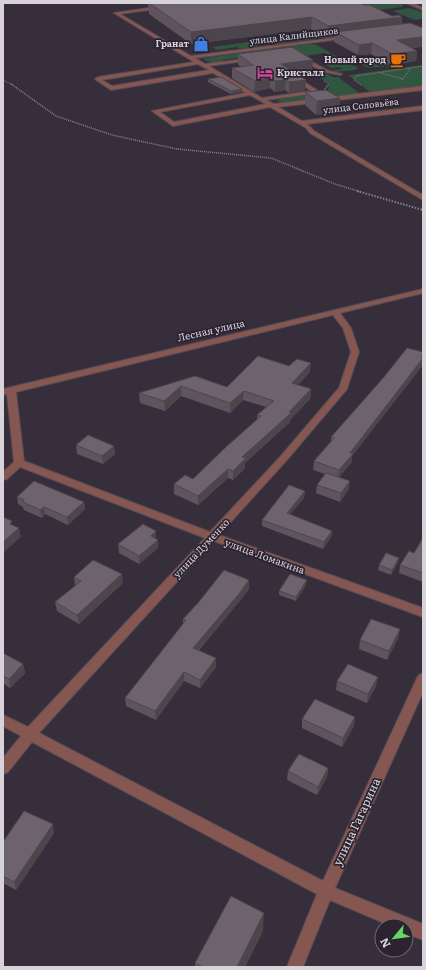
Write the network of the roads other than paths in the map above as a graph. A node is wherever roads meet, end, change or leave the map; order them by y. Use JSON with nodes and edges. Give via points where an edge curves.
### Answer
{"nodes":[{"id":1,"x":408,"y":3,"type":"edge"},
{"id":2,"x":169,"y":6,"type":"edge"},
{"id":3,"x":423,"y":9,"type":"edge"},
{"id":4,"x":354,"y":36,"type":"edge"},
{"id":5,"x":281,"y":46,"type":"junction"},
{"id":6,"x":290,"y":52,"type":"edge"},
{"id":7,"x":191,"y":56,"type":"junction"},
{"id":8,"x":297,"y":56,"type":"edge"},
{"id":9,"x":257,"y":59,"type":"edge"},
{"id":10,"x":200,"y":62,"type":"junction"},
{"id":11,"x":205,"y":65,"type":"junction"},
{"id":12,"x":215,"y":71,"type":"junction"},
{"id":13,"x":326,"y":71,"type":"junction"},
{"id":14,"x":340,"y":74,"type":"dead end"},
{"id":15,"x":423,"y":88,"type":"edge"},
{"id":16,"x":252,"y":93,"type":"junction"},
{"id":17,"x":262,"y":99,"type":"junction"},
{"id":18,"x":273,"y":106,"type":"junction"},
{"id":19,"x":423,"y":108,"type":"edge"},
{"id":20,"x":302,"y":123,"type":"junction"},
{"id":21,"x":423,"y":198,"type":"edge"},
{"id":22,"x":423,"y":291,"type":"edge"},
{"id":23,"x":336,"y":313,"type":"junction"},
{"id":24,"x":7,"y":391,"type":"edge"},
{"id":25,"x":19,"y":463,"type":"junction"},
{"id":26,"x":3,"y":477,"type":"edge"},
{"id":27,"x":211,"y":536,"type":"junction"},
{"id":28,"x":423,"y":613,"type":"edge"},
{"id":29,"x":423,"y":678,"type":"edge"},
{"id":30,"x":3,"y":720,"type":"edge"},
{"id":31,"x":31,"y":733,"type":"junction"},
{"id":32,"x":3,"y":768,"type":"edge"},
{"id":33,"x":326,"y":891,"type":"junction"},
{"id":34,"x":423,"y":932,"type":"edge"},
{"id":35,"x":295,"y":967,"type":"edge"}],
"edges":[{"from":1,"to":3,"type":"street"},
{"from":2,"to":7,"type":"street","via":[[116,12]]},
{"from":4,"to":5,"type":"street","name":"улица Калийщиков"},
{"from":5,"to":6,"type":"street"},
{"from":5,"to":7,"type":"street","name":"улица Калийщиков"},
{"from":7,"to":10,"type":"street"},
{"from":8,"to":13,"type":"street"},
{"from":9,"to":11,"type":"street"},
{"from":10,"to":11,"type":"street"},
{"from":10,"to":12,"type":"street","via":[[98,79],[111,88]]},
{"from":11,"to":12,"type":"street"},
{"from":12,"to":16,"type":"street"},
{"from":13,"to":14,"type":"street"},
{"from":13,"to":17,"type":"street","via":[[293,76],[316,92]]},
{"from":15,"to":18,"type":"street"},
{"from":16,"to":17,"type":"street"},
{"from":16,"to":18,"type":"street","via":[[155,111],[173,124]]},
{"from":17,"to":18,"type":"street"},
{"from":18,"to":20,"type":"street"},
{"from":19,"to":20,"type":"street","name":"улица Соловьёва"},
{"from":20,"to":21,"type":"street","via":[[312,132]]},
{"from":22,"to":23,"type":"street","name":"Лесная улица"},
{"from":23,"to":24,"type":"street","name":"Лесная улица"},
{"from":23,"to":27,"type":"street","name":"улица Думенко","via":[[347,328],[355,352],[343,389],[283,460]]},
{"from":24,"to":25,"type":"street"},
{"from":25,"to":26,"type":"street"},
{"from":25,"to":27,"type":"street","name":"улица Ломакина"},
{"from":27,"to":28,"type":"street","name":"улица Ломакина"},
{"from":27,"to":31,"type":"street","name":"улица Думенко"},
{"from":29,"to":33,"type":"street","name":"улица Гагарина"},
{"from":30,"to":31,"type":"street"},
{"from":31,"to":32,"type":"street","name":"улица Думенко"},
{"from":31,"to":33,"type":"street"},
{"from":33,"to":34,"type":"street"},
{"from":33,"to":35,"type":"street","name":"улица Гагарина"}]}
